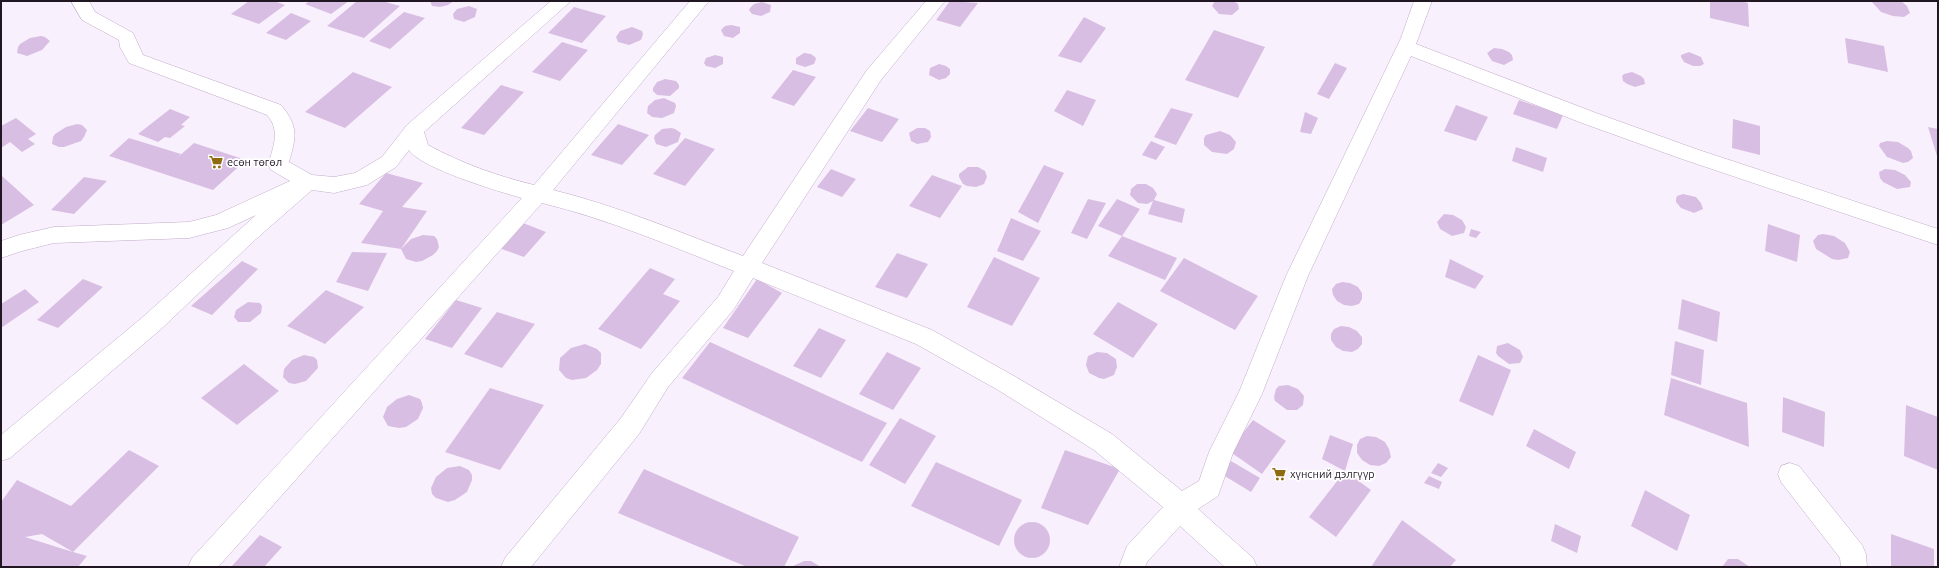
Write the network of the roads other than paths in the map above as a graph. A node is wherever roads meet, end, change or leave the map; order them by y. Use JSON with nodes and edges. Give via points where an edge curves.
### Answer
{"nodes":[{"id":1,"x":80,"y":1,"type":"edge"},
{"id":2,"x":562,"y":1,"type":"edge"},
{"id":3,"x":700,"y":1,"type":"edge"},
{"id":4,"x":936,"y":1,"type":"edge"},
{"id":5,"x":1423,"y":1,"type":"edge"},
{"id":6,"x":1406,"y":47,"type":"junction"},
{"id":7,"x":414,"y":130,"type":"junction"},
{"id":8,"x":308,"y":182,"type":"junction"},
{"id":9,"x":538,"y":193,"type":"junction"},
{"id":10,"x":1938,"y":237,"type":"edge"},
{"id":11,"x":1,"y":250,"type":"edge"},
{"id":12,"x":748,"y":267,"type":"junction"},
{"id":13,"x":1,"y":450,"type":"edge"},
{"id":14,"x":1790,"y":474,"type":"dead end"},
{"id":15,"x":1181,"y":506,"type":"junction"},
{"id":16,"x":201,"y":567,"type":"edge"},
{"id":17,"x":514,"y":567,"type":"edge"},
{"id":18,"x":1132,"y":567,"type":"edge"},
{"id":19,"x":1244,"y":567,"type":"edge"},
{"id":20,"x":1854,"y":567,"type":"edge"}],
"edges":[{"from":1,"to":8,"type":"street","via":[[88,16],[127,37],[136,59],[274,110],[282,118],[287,129],[278,165]]},
{"from":2,"to":7,"type":"street"},
{"from":3,"to":9,"type":"street"},
{"from":4,"to":12,"type":"street","via":[[874,75]]},
{"from":5,"to":6,"type":"street"},
{"from":6,"to":10,"type":"street","via":[[1637,136]]},
{"from":6,"to":15,"type":"street","via":[[1297,276],[1250,394],[1221,452],[1209,488]]},
{"from":7,"to":8,"type":"street","via":[[389,162],[360,180],[334,185]]},
{"from":7,"to":9,"type":"street","via":[[419,149],[444,163],[502,185]]},
{"from":8,"to":11,"type":"street","via":[[221,222],[206,226],[164,232],[54,235]]},
{"from":8,"to":13,"type":"street","via":[[152,323]]},
{"from":9,"to":12,"type":"street","via":[[589,208]]},
{"from":9,"to":16,"type":"street"},
{"from":12,"to":15,"type":"street","via":[[924,337],[1103,442]]},
{"from":12,"to":17,"type":"street","via":[[726,303],[660,380],[630,426]]},
{"from":14,"to":20,"type":"street","via":[[1854,554]]},
{"from":15,"to":18,"type":"street","via":[[1136,555]]},
{"from":15,"to":19,"type":"street","via":[[1184,514]]}]}
